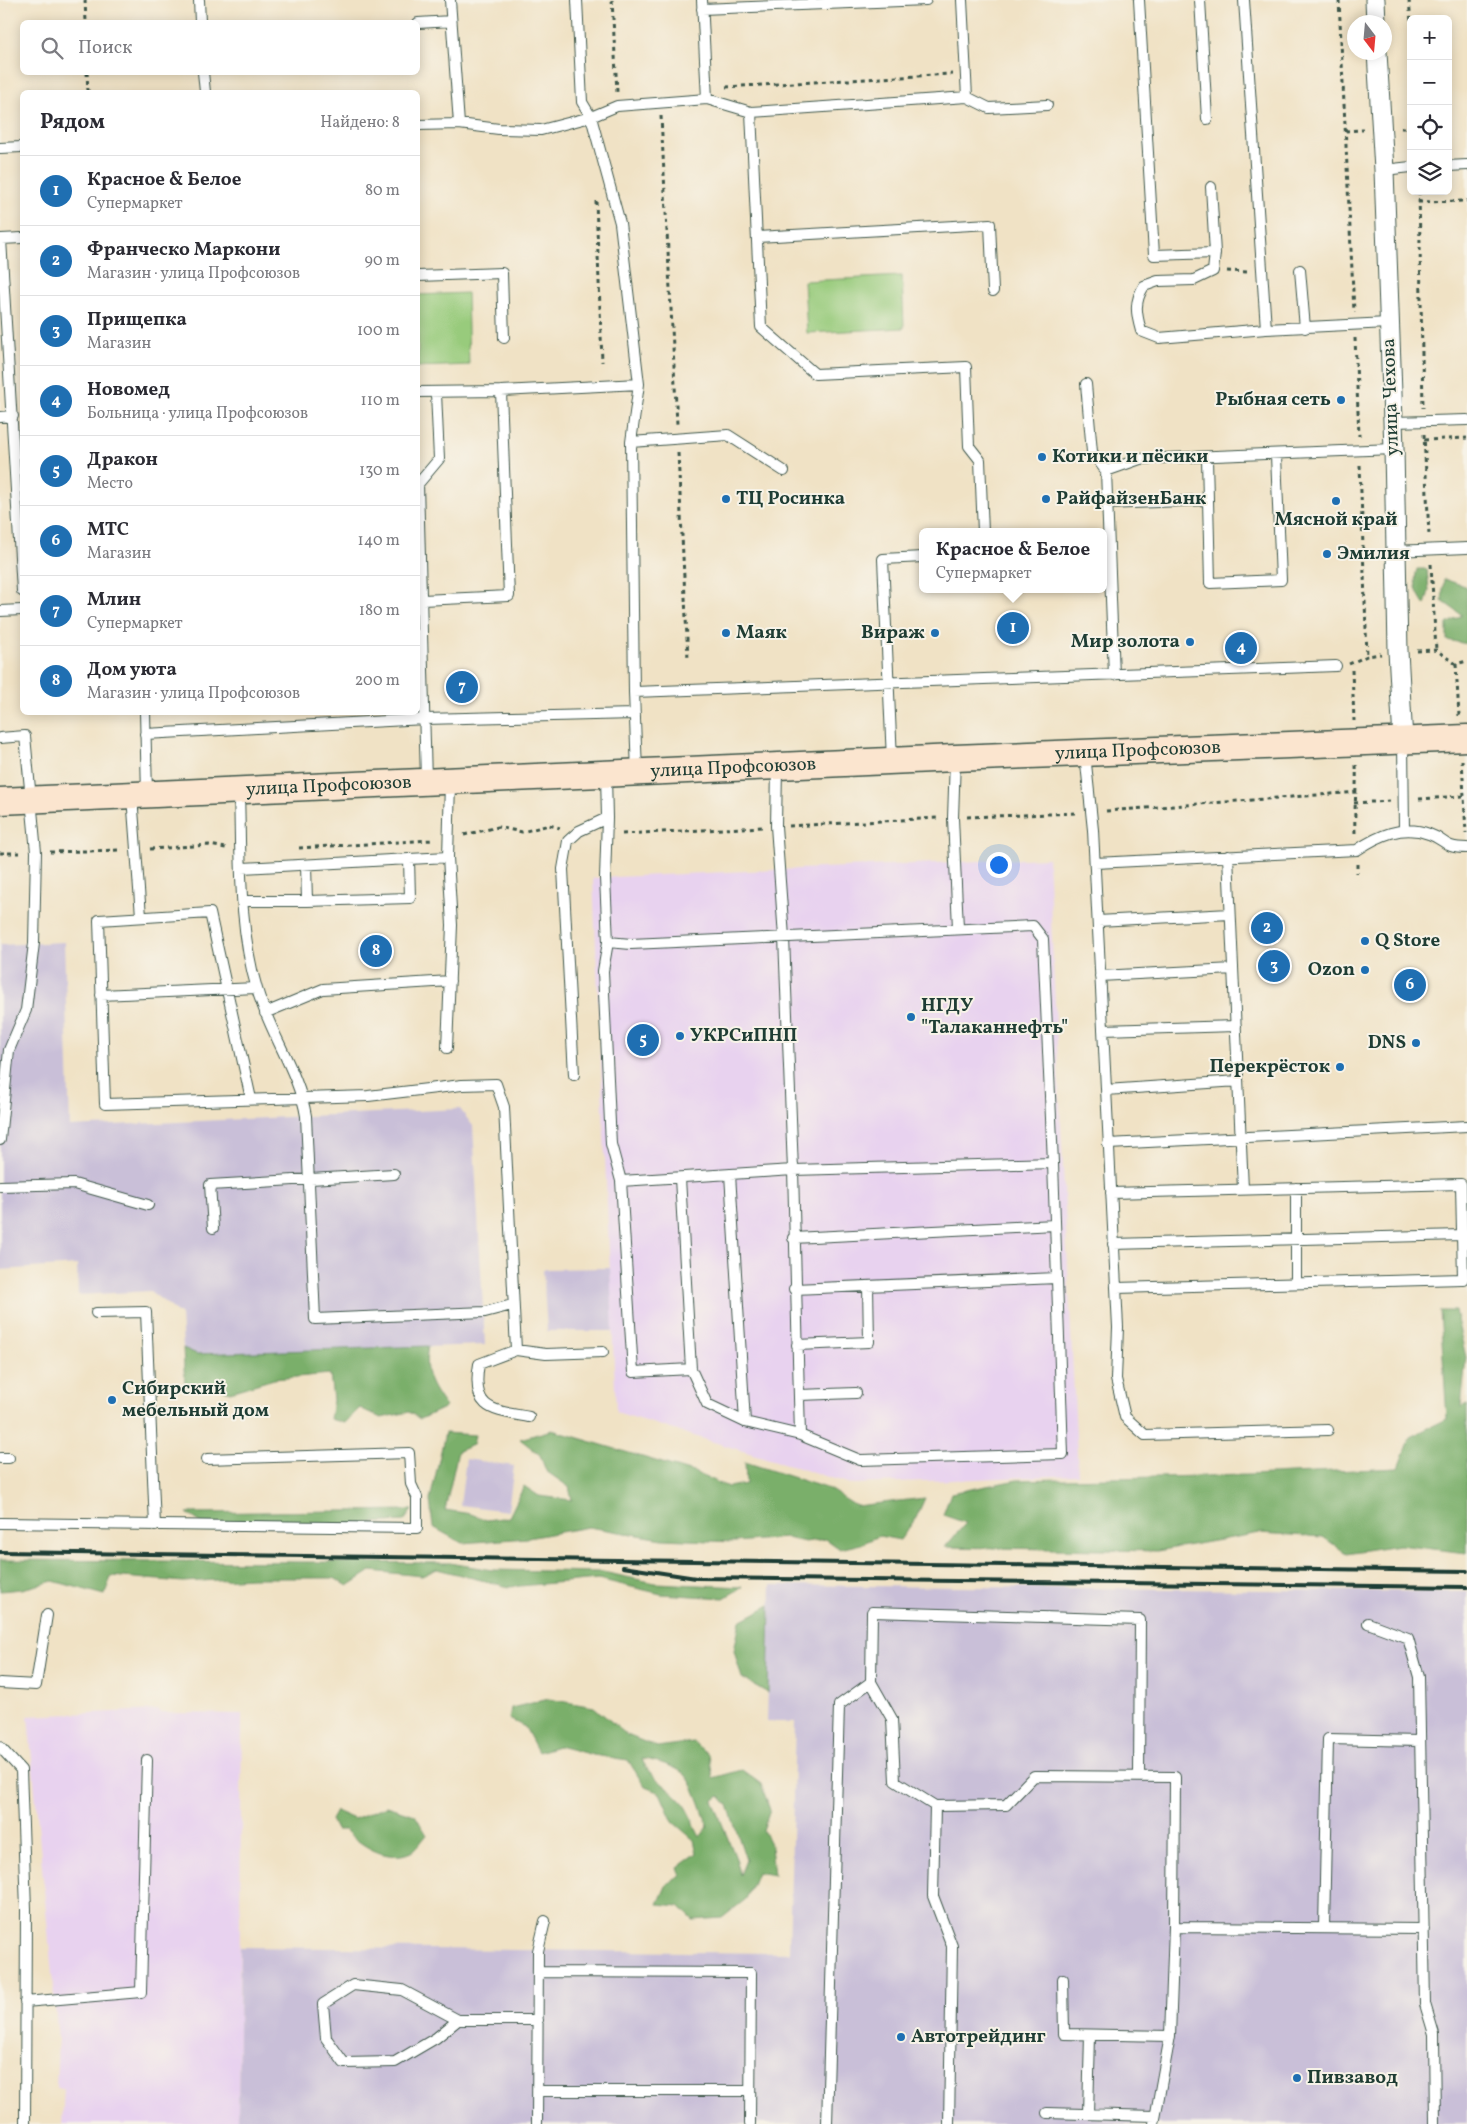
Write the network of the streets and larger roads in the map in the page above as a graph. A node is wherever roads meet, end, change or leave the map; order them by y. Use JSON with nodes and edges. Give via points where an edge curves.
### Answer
{"nodes":[{"id":1,"x":1375,"y":0,"type":"edge"},
{"id":2,"x":1376,"y":15,"type":"edge"},
{"id":3,"x":1377,"y":60,"type":"edge"},
{"id":4,"x":1467,"y":738,"type":"edge"},
{"id":5,"x":1403,"y":741,"type":"junction"},
{"id":6,"x":0,"y":801,"type":"edge"}],
"edges":[{"from":1,"to":2,"type":"street"},
{"from":3,"to":5,"type":"street","name":"улица Чехова"},
{"from":4,"to":5,"type":"main road","name":"улица Профсоюзов"},
{"from":5,"to":6,"type":"main road","name":"улица Профсоюзов"}]}
